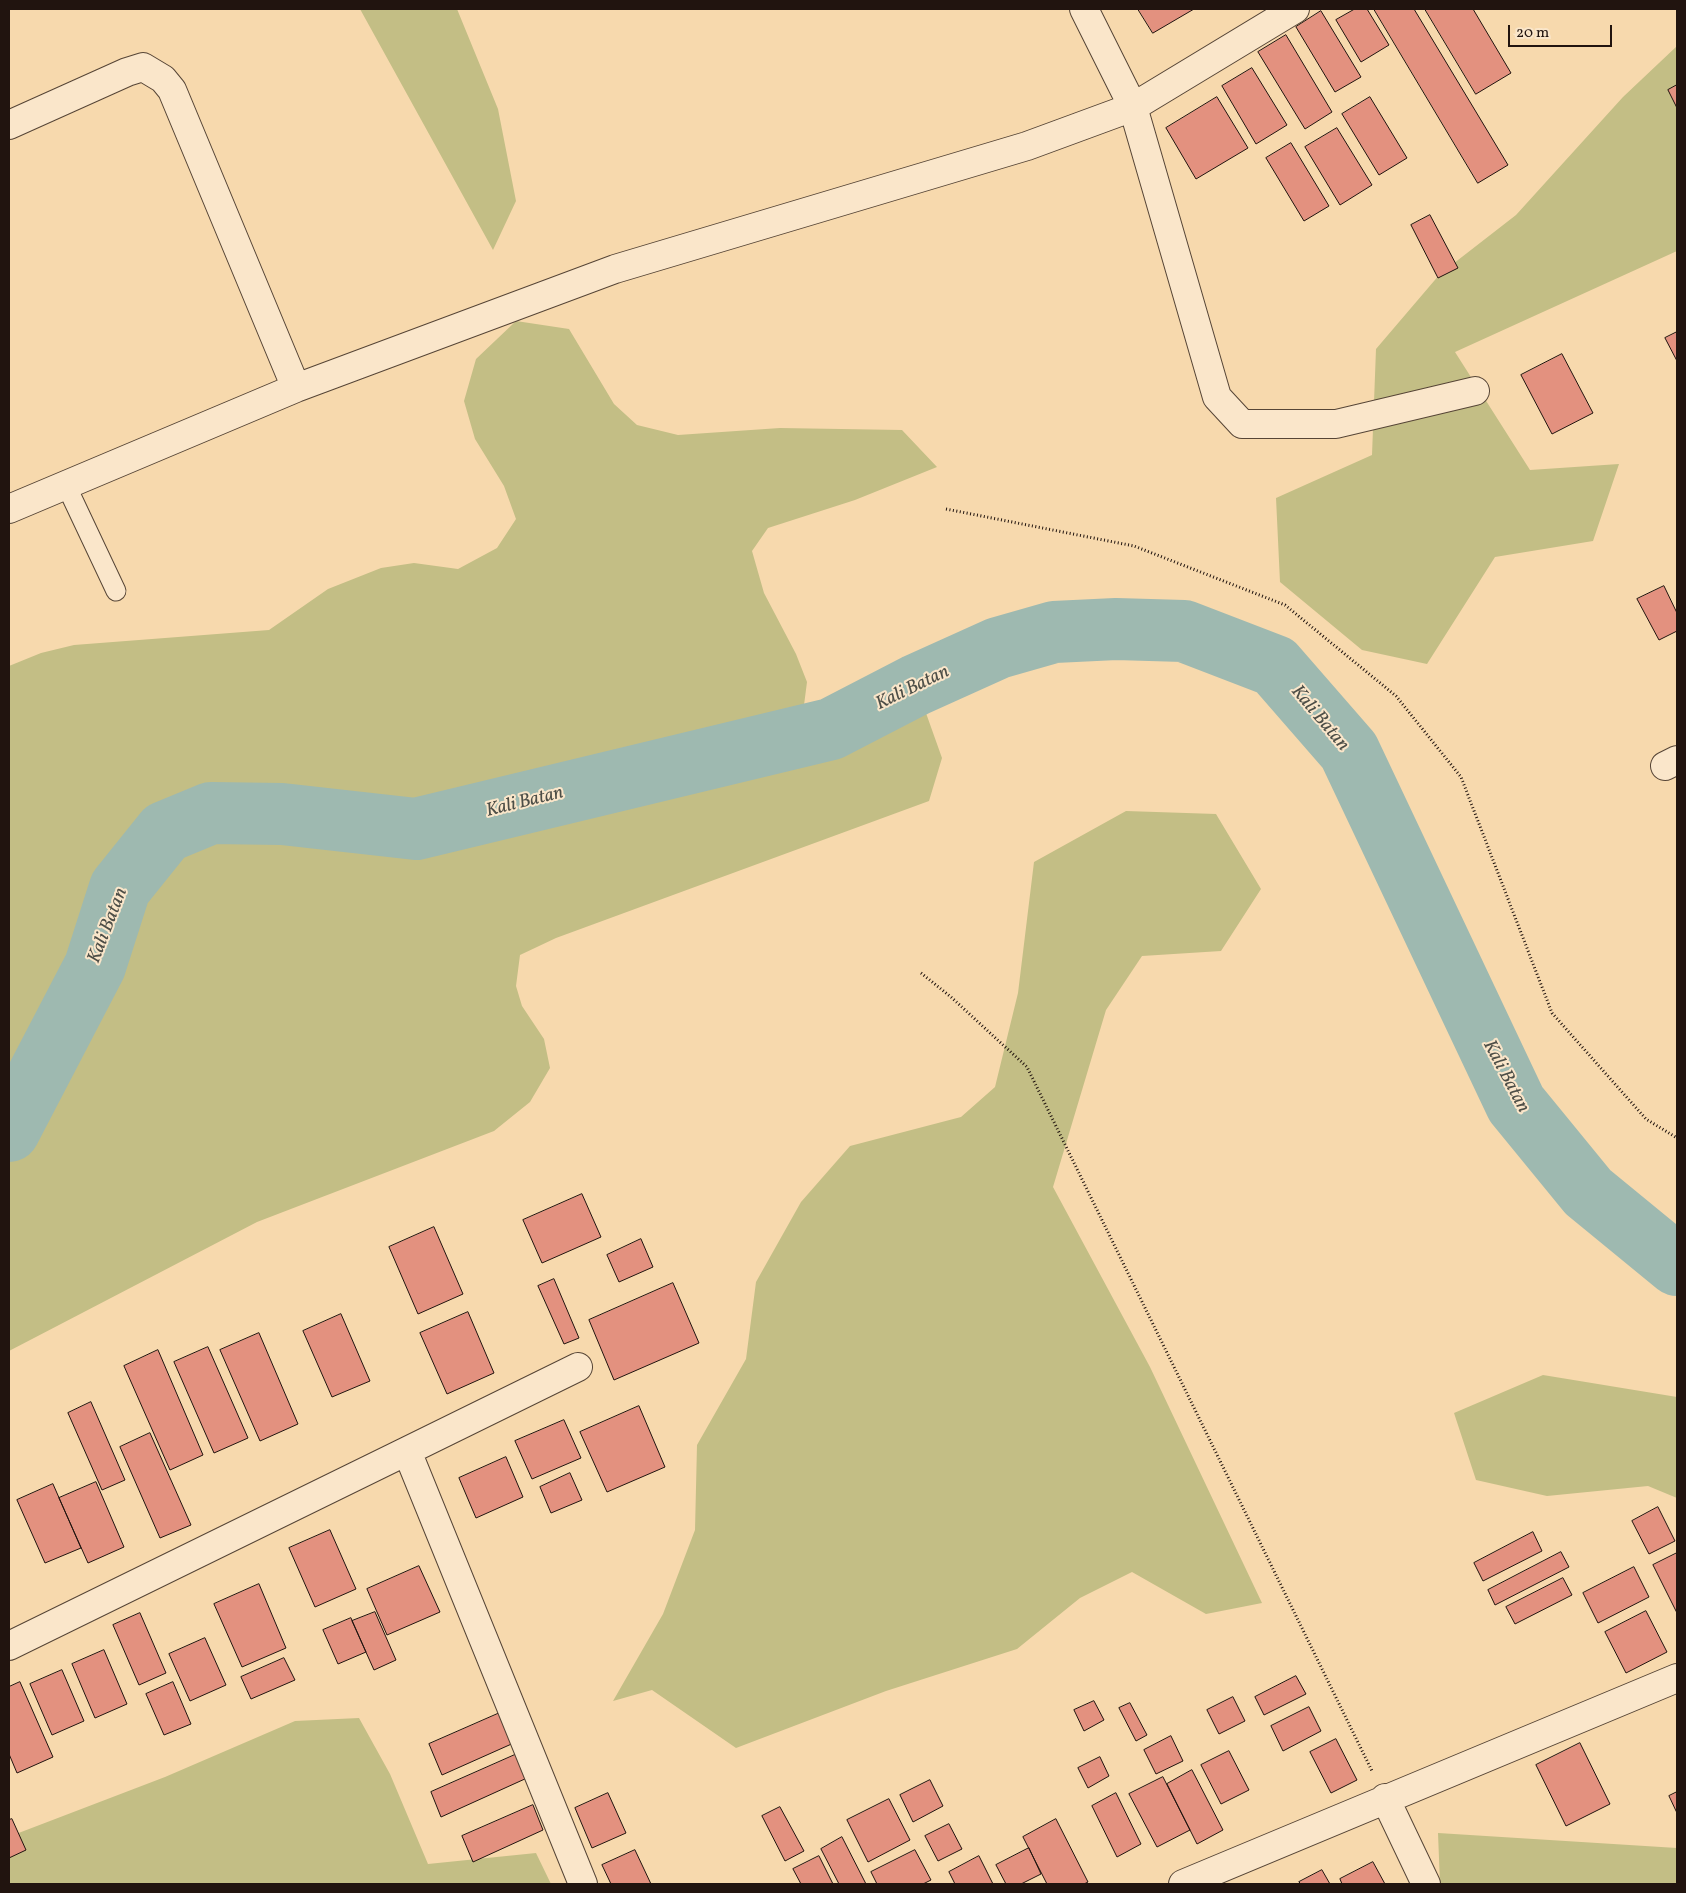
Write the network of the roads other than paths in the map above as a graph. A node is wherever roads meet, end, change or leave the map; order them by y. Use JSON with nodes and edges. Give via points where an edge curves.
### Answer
{"nodes":[{"id":1,"x":1084,"y":9,"type":"edge"},
{"id":2,"x":1294,"y":9,"type":"edge"},
{"id":3,"x":1133,"y":107,"type":"junction"},
{"id":4,"x":9,"y":125,"type":"edge"},
{"id":5,"x":296,"y":388,"type":"junction"},
{"id":6,"x":1475,"y":391,"type":"dead end"},
{"id":7,"x":66,"y":485,"type":"junction"},
{"id":8,"x":9,"y":509,"type":"edge"},
{"id":9,"x":116,"y":592,"type":"dead end"},
{"id":10,"x":578,"y":1367,"type":"dead end"},
{"id":11,"x":408,"y":1451,"type":"junction"},
{"id":12,"x":9,"y":1646,"type":"edge"},
{"id":13,"x":1677,"y":1678,"type":"edge"},
{"id":14,"x":1385,"y":1798,"type":"junction"},
{"id":15,"x":584,"y":1884,"type":"edge"},
{"id":16,"x":1183,"y":1884,"type":"edge"},
{"id":17,"x":1426,"y":1884,"type":"edge"}],
"edges":[{"from":1,"to":3,"type":"street"},
{"from":2,"to":3,"type":"street"},
{"from":3,"to":5,"type":"street","via":[[1027,146],[615,269]]},
{"from":3,"to":6,"type":"street","via":[[1217,397],[1242,424],[1336,424]]},
{"from":4,"to":5,"type":"street","via":[[143,67],[163,79],[172,90]]},
{"from":5,"to":7,"type":"street"},
{"from":7,"to":8,"type":"street"},
{"from":7,"to":9,"type":"lane"},
{"from":10,"to":11,"type":"street"},
{"from":11,"to":12,"type":"street"},
{"from":11,"to":15,"type":"street"},
{"from":13,"to":14,"type":"street"},
{"from":14,"to":16,"type":"street"},
{"from":14,"to":17,"type":"street"}]}
